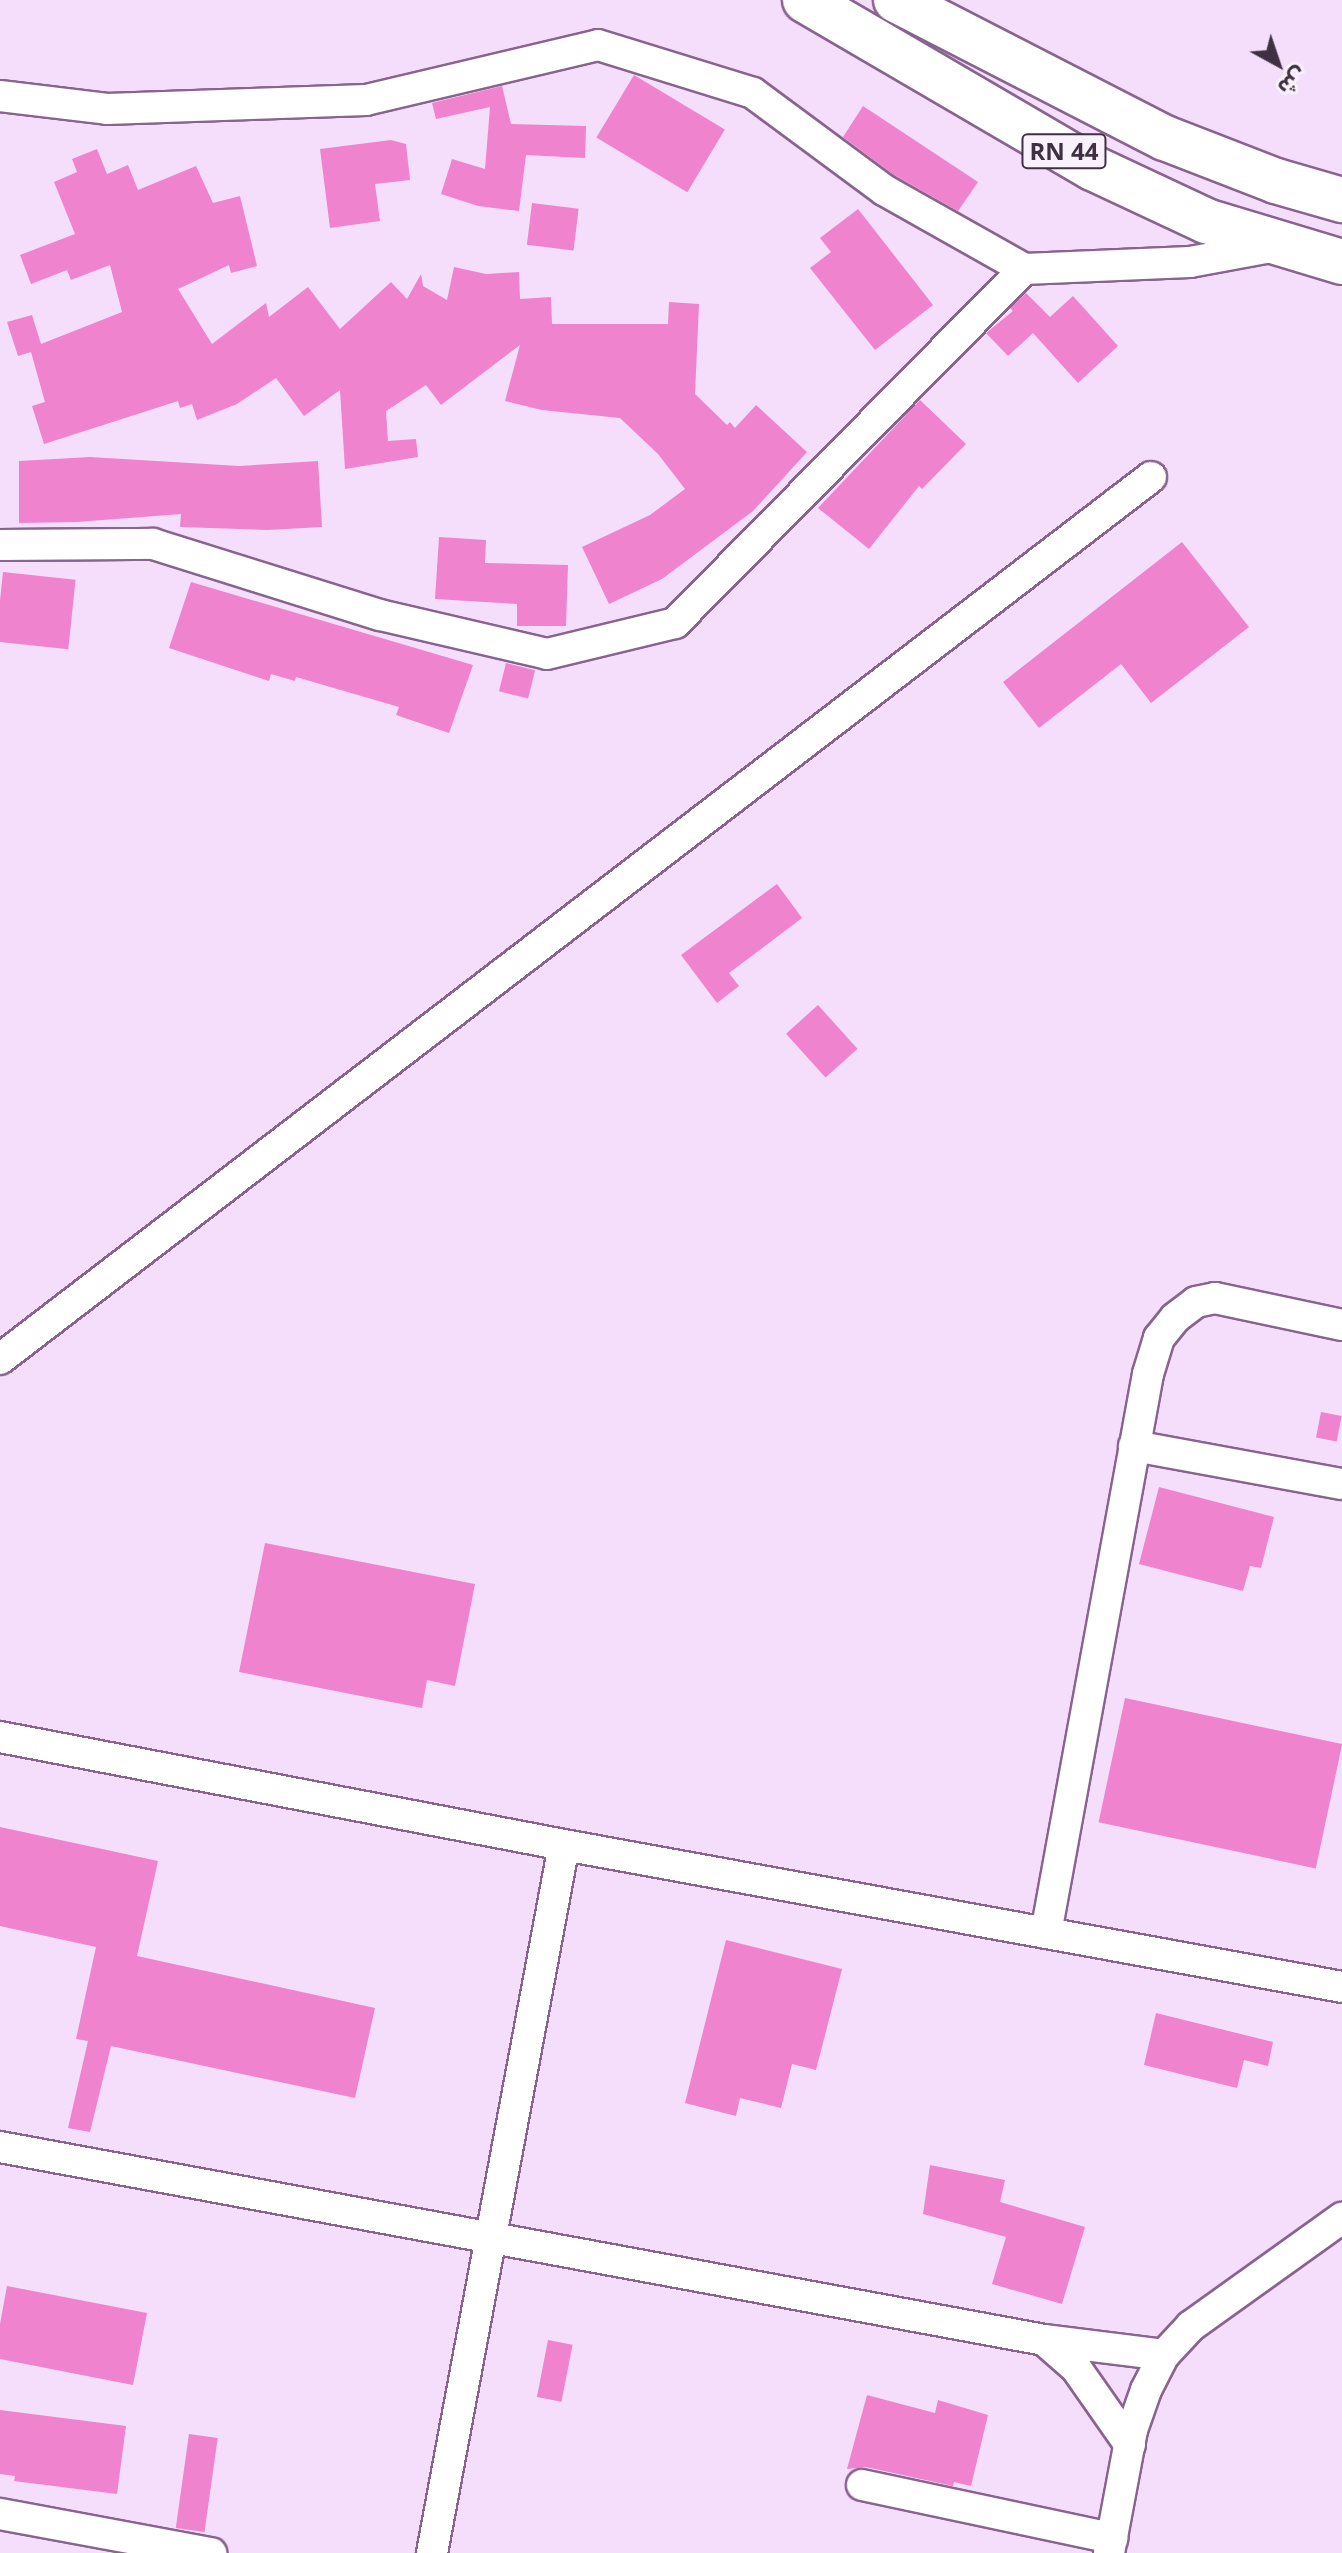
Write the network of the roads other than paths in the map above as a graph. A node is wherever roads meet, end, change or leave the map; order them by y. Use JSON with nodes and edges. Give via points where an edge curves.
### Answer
{"nodes":[{"id":1,"x":805,"y":0,"type":"edge"},
{"id":2,"x":896,"y":0,"type":"edge"},
{"id":3,"x":0,"y":96,"type":"edge"},
{"id":4,"x":1342,"y":200,"type":"edge"},
{"id":5,"x":1282,"y":245,"type":"junction"},
{"id":6,"x":1342,"y":262,"type":"edge"},
{"id":7,"x":1024,"y":269,"type":"junction"},
{"id":8,"x":1151,"y":477,"type":"dead end"},
{"id":9,"x":0,"y":545,"type":"edge"},
{"id":10,"x":1342,"y":1325,"type":"edge"},
{"id":11,"x":0,"y":1359,"type":"edge"},
{"id":12,"x":1134,"y":1446,"type":"junction"},
{"id":13,"x":1342,"y":1484,"type":"edge"},
{"id":14,"x":0,"y":1737,"type":"edge"},
{"id":15,"x":564,"y":1845,"type":"junction"},
{"id":16,"x":1046,"y":1933,"type":"junction"},
{"id":17,"x":1342,"y":1987,"type":"edge"},
{"id":18,"x":0,"y":2147,"type":"edge"},
{"id":19,"x":1342,"y":2218,"type":"edge"},
{"id":20,"x":489,"y":2237,"type":"junction"},
{"id":21,"x":1044,"y":2340,"type":"junction"},
{"id":22,"x":1164,"y":2355,"type":"junction"},
{"id":23,"x":1130,"y":2445,"type":"junction"},
{"id":24,"x":862,"y":2485,"type":"dead end"},
{"id":25,"x":0,"y":2514,"type":"edge"},
{"id":26,"x":1110,"y":2545,"type":"edge"},
{"id":27,"x":211,"y":2553,"type":"edge"},
{"id":28,"x":432,"y":2553,"type":"edge"}],
"edges":[{"from":1,"to":5,"type":"highway","number":"RN 44","via":[[1093,168],[1206,221]]},
{"from":2,"to":4,"type":"highway","number":"RN 44","via":[[1165,138]]},
{"from":3,"to":7,"type":"street","via":[[107,109],[366,100],[598,45],[753,93],[884,190]]},
{"from":5,"to":6,"type":"highway","number":"RN 44"},
{"from":5,"to":7,"type":"street","via":[[1190,262]]},
{"from":7,"to":9,"type":"street","via":[[675,623],[547,654],[380,615],[153,544]]},
{"from":8,"to":11,"type":"street"},
{"from":10,"to":12,"type":"street","via":[[1215,1298],[1196,1302],[1159,1338]]},
{"from":12,"to":13,"type":"street"},
{"from":12,"to":16,"type":"street"},
{"from":14,"to":15,"type":"street"},
{"from":15,"to":16,"type":"street"},
{"from":15,"to":20,"type":"street"},
{"from":16,"to":17,"type":"street"},
{"from":18,"to":20,"type":"street"},
{"from":19,"to":22,"type":"street","via":[[1191,2326]]},
{"from":20,"to":21,"type":"street"},
{"from":20,"to":28,"type":"street"},
{"from":21,"to":22,"type":"street"},
{"from":21,"to":23,"type":"street","via":[[1076,2368]]},
{"from":22,"to":23,"type":"street","via":[[1146,2390]]},
{"from":23,"to":26,"type":"street"},
{"from":24,"to":26,"type":"street"},
{"from":25,"to":27,"type":"street"}]}
